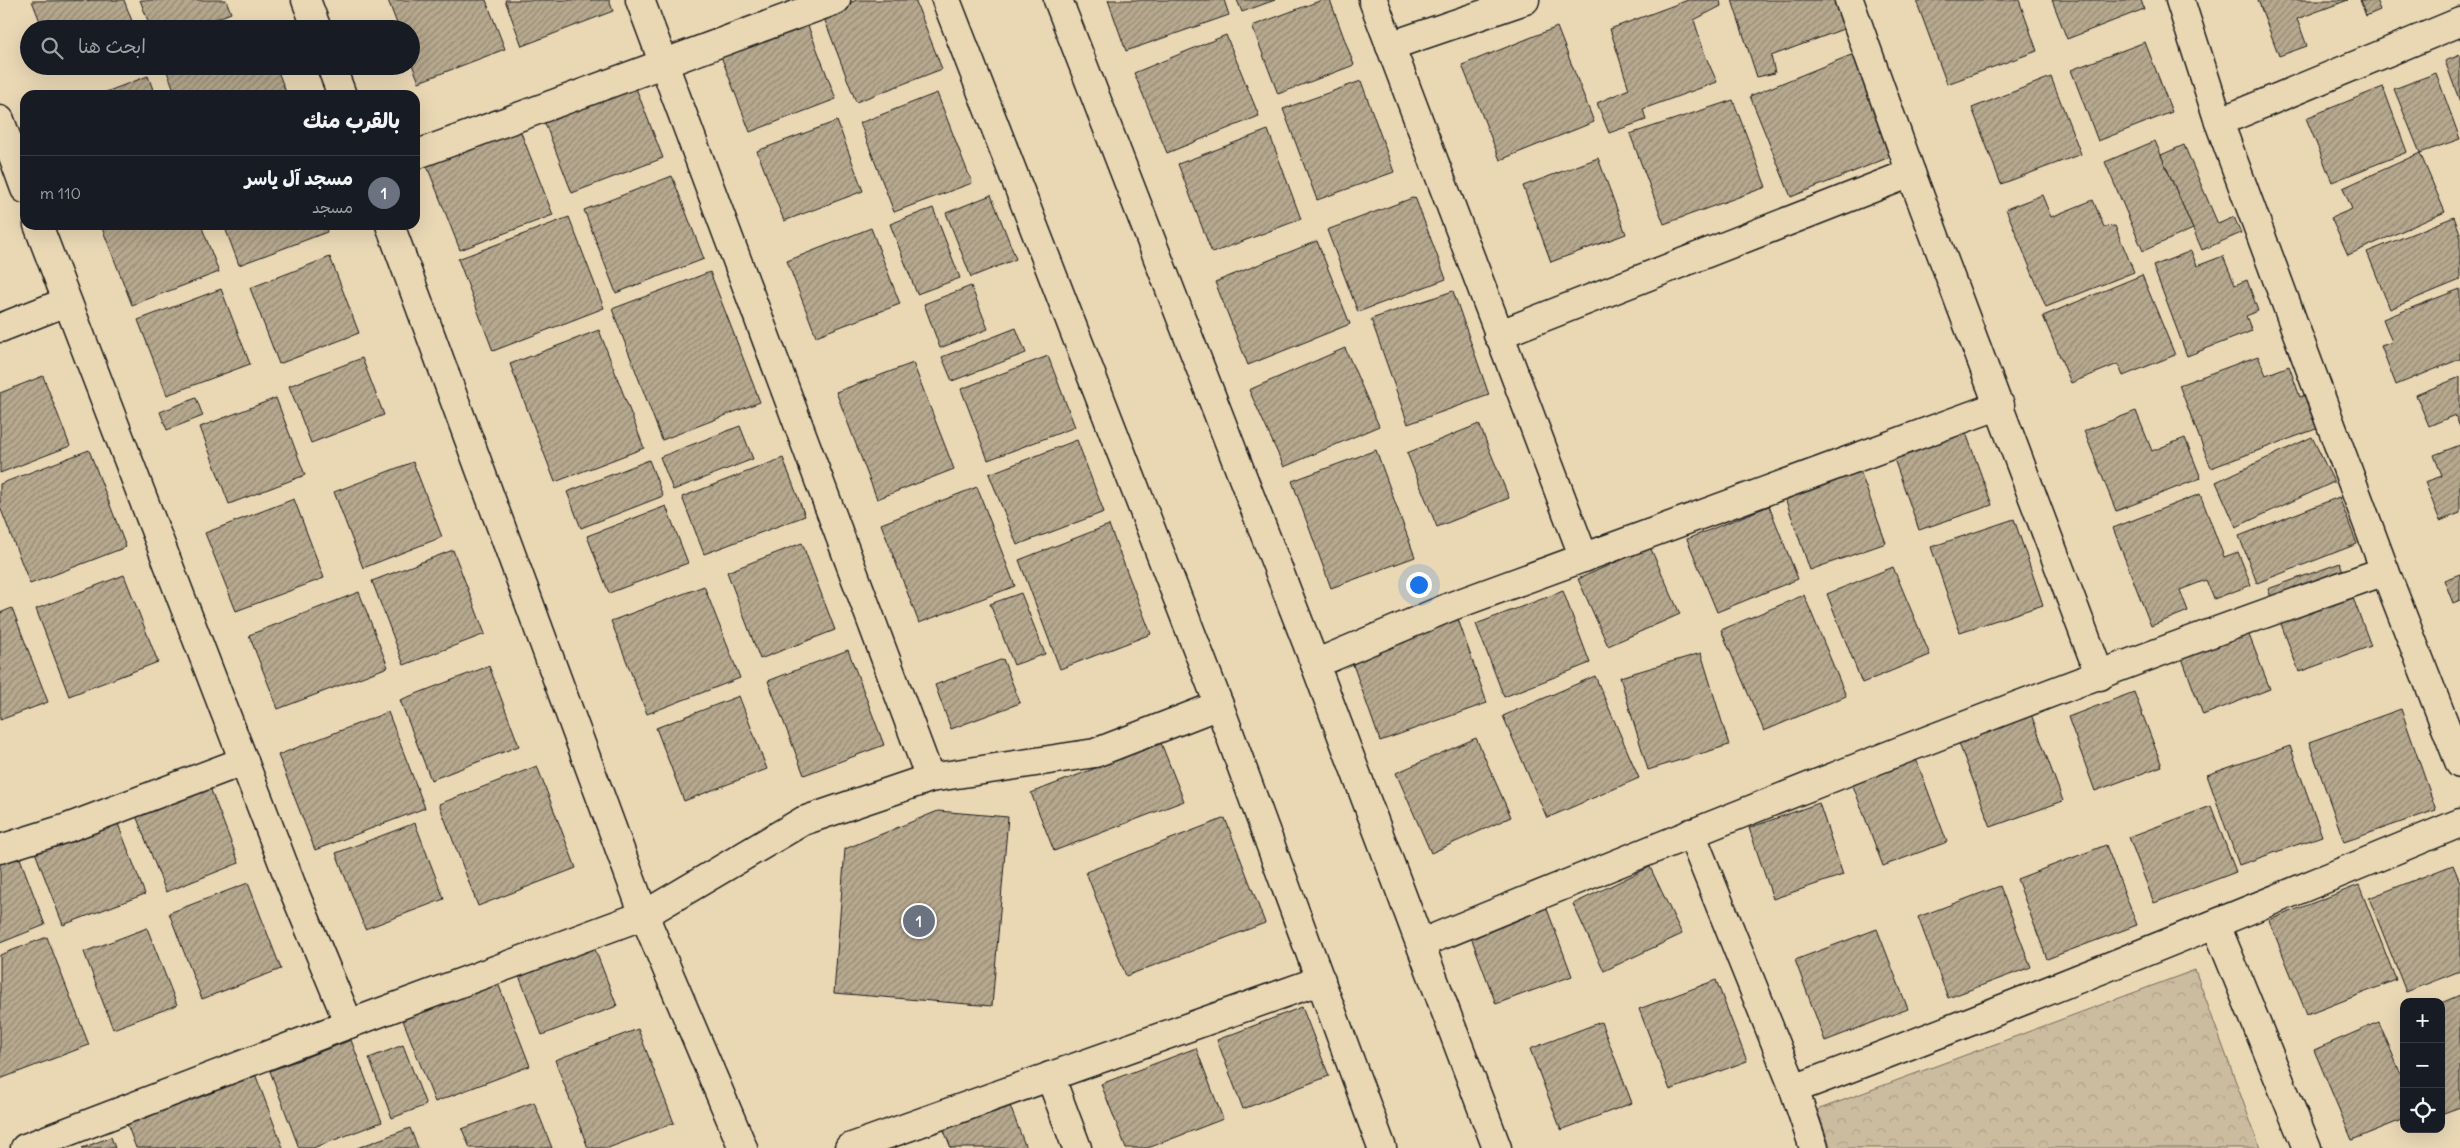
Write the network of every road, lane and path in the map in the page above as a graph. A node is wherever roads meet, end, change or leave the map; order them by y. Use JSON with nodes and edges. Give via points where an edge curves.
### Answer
{"nodes":[{"id":1,"x":306,"y":0,"type":"edge"},
{"id":2,"x":640,"y":0,"type":"edge"},
{"id":3,"x":836,"y":0,"type":"edge"},
{"id":4,"x":946,"y":0,"type":"edge"},
{"id":5,"x":1058,"y":0,"type":"edge"},
{"id":6,"x":1372,"y":0,"type":"edge"},
{"id":7,"x":1524,"y":0,"type":"edge"},
{"id":8,"x":1849,"y":0,"type":"edge"},
{"id":9,"x":2180,"y":0,"type":"edge"},
{"id":10,"x":314,"y":20,"type":"edge"},
{"id":11,"x":2460,"y":22,"type":"edge"},
{"id":12,"x":1390,"y":46,"type":"junction"},
{"id":13,"x":665,"y":62,"type":"junction"},
{"id":14,"x":334,"y":75,"type":"edge"},
{"id":15,"x":340,"y":90,"type":"edge"},
{"id":16,"x":0,"y":120,"type":"edge"},
{"id":17,"x":2219,"y":122,"type":"junction"},
{"id":18,"x":420,"y":153,"type":"edge"},
{"id":19,"x":1911,"y":173,"type":"junction"},
{"id":20,"x":20,"y":175,"type":"edge"},
{"id":21,"x":40,"y":230,"type":"edge"},
{"id":22,"x":392,"y":230,"type":"edge"},
{"id":23,"x":66,"y":302,"type":"junction"},
{"id":24,"x":0,"y":328,"type":"edge"},
{"id":25,"x":1498,"y":335,"type":"junction"},
{"id":26,"x":2000,"y":404,"type":"junction"},
{"id":27,"x":1584,"y":558,"type":"junction"},
{"id":28,"x":2385,"y":571,"type":"junction"},
{"id":29,"x":1315,"y":664,"type":"junction"},
{"id":30,"x":2100,"y":676,"type":"junction"},
{"id":31,"x":1219,"y":705,"type":"junction"},
{"id":32,"x":244,"y":762,"type":"junction"},
{"id":33,"x":2460,"y":764,"type":"edge"},
{"id":34,"x":930,"y":778,"type":"junction"},
{"id":35,"x":2460,"y":823,"type":"edge"},
{"id":36,"x":1691,"y":833,"type":"junction"},
{"id":37,"x":0,"y":849,"type":"edge"},
{"id":38,"x":644,"y":915,"type":"junction"},
{"id":39,"x":2216,"y":925,"type":"junction"},
{"id":40,"x":1422,"y":943,"type":"junction"},
{"id":41,"x":1320,"y":980,"type":"junction"},
{"id":42,"x":349,"y":1024,"type":"junction"},
{"id":43,"x":1050,"y":1076,"type":"junction"},
{"id":44,"x":1794,"y":1089,"type":"junction"},
{"id":45,"x":25,"y":1148,"type":"edge"},
{"id":46,"x":743,"y":1148,"type":"edge"},
{"id":47,"x":849,"y":1148,"type":"edge"},
{"id":48,"x":1077,"y":1148,"type":"edge"},
{"id":49,"x":1382,"y":1148,"type":"edge"},
{"id":50,"x":1497,"y":1148,"type":"edge"},
{"id":51,"x":1814,"y":1148,"type":"edge"},
{"id":52,"x":2307,"y":1148,"type":"edge"}],
"edges":[{"from":1,"to":10,"type":"street"},
{"from":2,"to":13,"type":"street"},
{"from":3,"to":13,"type":"street"},
{"from":4,"to":31,"type":"street"},
{"from":5,"to":29,"type":"street"},
{"from":6,"to":12,"type":"street"},
{"from":7,"to":12,"type":"street"},
{"from":8,"to":19,"type":"street"},
{"from":9,"to":17,"type":"street"},
{"from":11,"to":17,"type":"street"},
{"from":12,"to":25,"type":"street"},
{"from":13,"to":18,"type":"street"},
{"from":13,"to":34,"type":"street"},
{"from":14,"to":15,"type":"street"},
{"from":16,"to":20,"type":"street"},
{"from":17,"to":28,"type":"street"},
{"from":19,"to":25,"type":"street"},
{"from":19,"to":26,"type":"street"},
{"from":21,"to":23,"type":"street"},
{"from":22,"to":38,"type":"street"},
{"from":23,"to":24,"type":"street"},
{"from":23,"to":32,"type":"street"},
{"from":25,"to":27,"type":"street"},
{"from":26,"to":27,"type":"street"},
{"from":26,"to":30,"type":"street"},
{"from":27,"to":29,"type":"street","via":[[1452,606]]},
{"from":28,"to":30,"type":"street"},
{"from":28,"to":33,"type":"street"},
{"from":29,"to":40,"type":"street"},
{"from":30,"to":36,"type":"street"},
{"from":31,"to":34,"type":"street","via":[[1095,753]]},
{"from":31,"to":41,"type":"street"},
{"from":32,"to":37,"type":"street","via":[[67,828]]},
{"from":32,"to":42,"type":"street"},
{"from":34,"to":38,"type":"street","via":[[803,821]]},
{"from":35,"to":39,"type":"street"},
{"from":36,"to":40,"type":"street"},
{"from":36,"to":44,"type":"street"},
{"from":38,"to":42,"type":"street"},
{"from":38,"to":46,"type":"street"},
{"from":39,"to":44,"type":"street","via":[[1990,1016]]},
{"from":39,"to":52,"type":"street"},
{"from":40,"to":50,"type":"street"},
{"from":41,"to":43,"type":"street"},
{"from":41,"to":49,"type":"street"},
{"from":42,"to":45,"type":"street"},
{"from":43,"to":47,"type":"street"},
{"from":43,"to":48,"type":"street"},
{"from":44,"to":51,"type":"street"}]}
